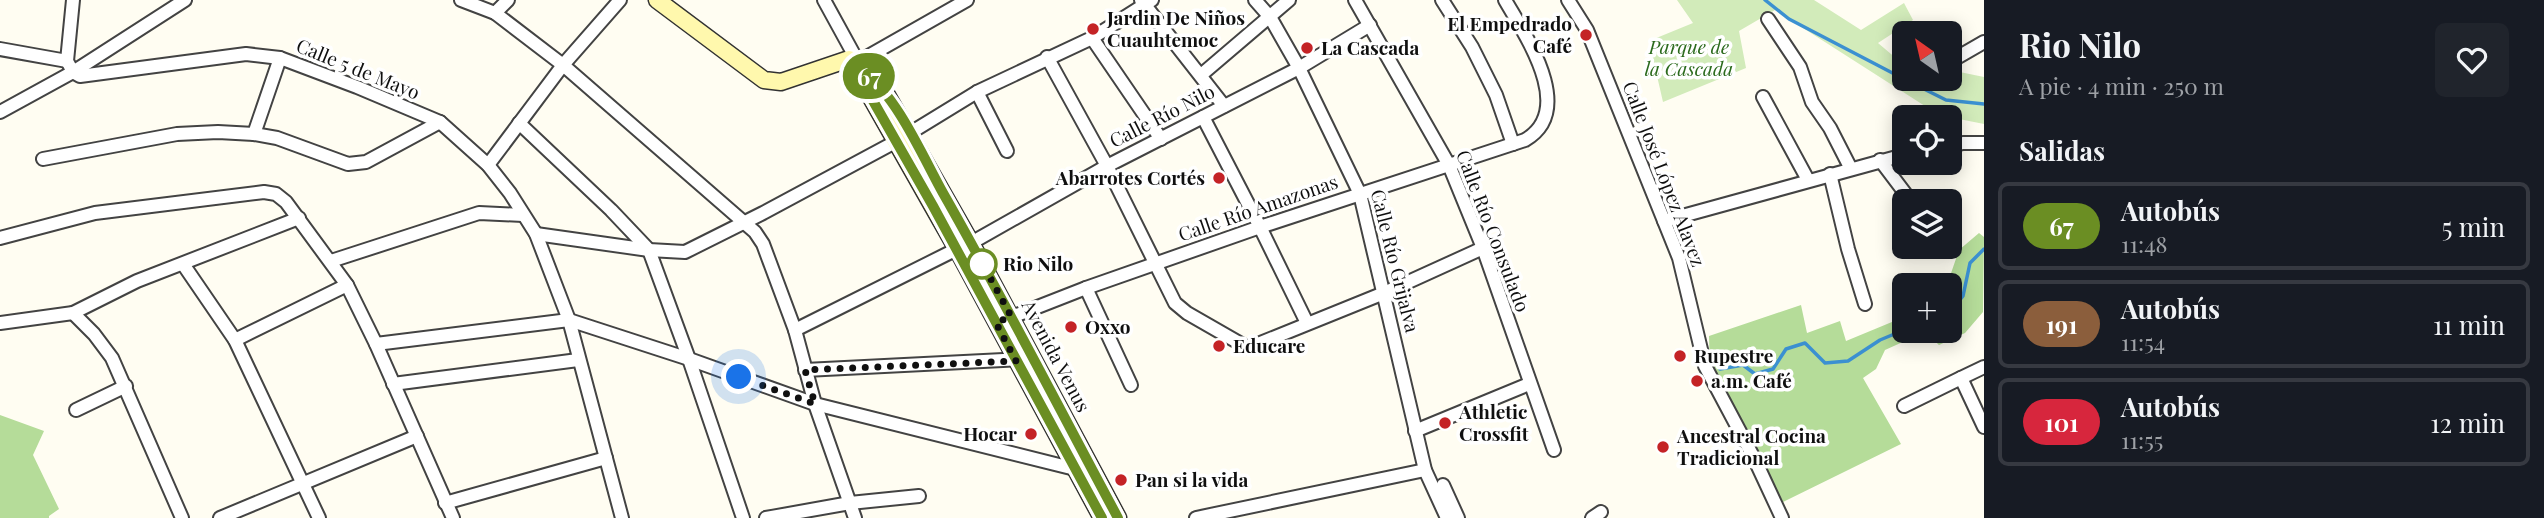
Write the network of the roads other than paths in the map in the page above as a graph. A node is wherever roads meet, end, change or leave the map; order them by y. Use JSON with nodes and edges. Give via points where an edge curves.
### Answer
{"nodes":[{"id":1,"x":73,"y":0,"type":"edge"},
{"id":2,"x":186,"y":0,"type":"edge"},
{"id":3,"x":461,"y":0,"type":"edge"},
{"id":4,"x":508,"y":0,"type":"edge"},
{"id":5,"x":620,"y":0,"type":"edge"},
{"id":6,"x":657,"y":0,"type":"edge"},
{"id":7,"x":824,"y":0,"type":"edge"},
{"id":8,"x":967,"y":0,"type":"edge"},
{"id":9,"x":1255,"y":0,"type":"edge"},
{"id":10,"x":1289,"y":0,"type":"edge"},
{"id":11,"x":1355,"y":0,"type":"edge"},
{"id":12,"x":1443,"y":0,"type":"edge"},
{"id":13,"x":1505,"y":0,"type":"edge"},
{"id":14,"x":1568,"y":0,"type":"edge"},
{"id":15,"x":1146,"y":2,"type":"edge"},
{"id":16,"x":495,"y":13,"type":"junction"},
{"id":17,"x":1269,"y":17,"type":"junction"},
{"id":18,"x":1768,"y":19,"type":"dead end"},
{"id":19,"x":1370,"y":25,"type":"junction"},
{"id":20,"x":1092,"y":38,"type":"junction"},
{"id":21,"x":1984,"y":42,"type":"edge"},
{"id":22,"x":0,"y":49,"type":"edge"},
{"id":23,"x":1962,"y":55,"type":"edge"},
{"id":24,"x":1047,"y":57,"type":"junction"},
{"id":25,"x":280,"y":58,"type":"junction"},
{"id":26,"x":563,"y":65,"type":"junction"},
{"id":27,"x":70,"y":66,"type":"junction"},
{"id":28,"x":862,"y":68,"type":"junction"},
{"id":29,"x":1299,"y":68,"type":"junction"},
{"id":30,"x":1201,"y":75,"type":"junction"},
{"id":31,"x":977,"y":92,"type":"junction"},
{"id":32,"x":1763,"y":97,"type":"dead end"},
{"id":33,"x":1224,"y":106,"type":"junction"},
{"id":34,"x":0,"y":112,"type":"edge"},
{"id":35,"x":1203,"y":117,"type":"junction"},
{"id":36,"x":440,"y":122,"type":"junction"},
{"id":37,"x":519,"y":123,"type":"junction"},
{"id":38,"x":254,"y":134,"type":"junction"},
{"id":39,"x":904,"y":137,"type":"junction"},
{"id":40,"x":1161,"y":139,"type":"junction"},
{"id":41,"x":1962,"y":143,"type":"edge"},
{"id":42,"x":1984,"y":143,"type":"edge"},
{"id":43,"x":1513,"y":144,"type":"junction"},
{"id":44,"x":1007,"y":151,"type":"dead end"},
{"id":45,"x":1892,"y":158,"type":"edge"},
{"id":46,"x":43,"y":159,"type":"dead end"},
{"id":47,"x":1880,"y":160,"type":"junction"},
{"id":48,"x":488,"y":165,"type":"junction"},
{"id":49,"x":1449,"y":165,"type":"junction"},
{"id":50,"x":1107,"y":166,"type":"junction"},
{"id":51,"x":1851,"y":169,"type":"junction"},
{"id":52,"x":1830,"y":174,"type":"junction"},
{"id":53,"x":1808,"y":180,"type":"junction"},
{"id":54,"x":1902,"y":189,"type":"edge"},
{"id":55,"x":1360,"y":194,"type":"junction"},
{"id":56,"x":523,"y":215,"type":"junction"},
{"id":57,"x":299,"y":218,"type":"junction"},
{"id":58,"x":1664,"y":221,"type":"junction"},
{"id":59,"x":746,"y":222,"type":"junction"},
{"id":60,"x":1260,"y":227,"type":"junction"},
{"id":61,"x":536,"y":234,"type":"junction"},
{"id":62,"x":0,"y":238,"type":"edge"},
{"id":63,"x":964,"y":246,"type":"junction"},
{"id":64,"x":1483,"y":248,"type":"junction"},
{"id":65,"x":649,"y":250,"type":"junction"},
{"id":66,"x":331,"y":261,"type":"junction"},
{"id":67,"x":1156,"y":263,"type":"junction"},
{"id":68,"x":183,"y":264,"type":"junction"},
{"id":69,"x":347,"y":285,"type":"junction"},
{"id":70,"x":1086,"y":288,"type":"junction"},
{"id":71,"x":1384,"y":293,"type":"junction"},
{"id":72,"x":1865,"y":304,"type":"dead end"},
{"id":73,"x":73,"y":313,"type":"junction"},
{"id":74,"x":1011,"y":316,"type":"junction"},
{"id":75,"x":569,"y":320,"type":"junction"},
{"id":76,"x":0,"y":323,"type":"edge"},
{"id":77,"x":996,"y":323,"type":"junction"},
{"id":78,"x":1307,"y":323,"type":"junction"},
{"id":79,"x":795,"y":330,"type":"junction"},
{"id":80,"x":235,"y":340,"type":"junction"},
{"id":81,"x":376,"y":344,"type":"junction"},
{"id":82,"x":1033,"y":358,"type":"junction"},
{"id":83,"x":689,"y":359,"type":"junction"},
{"id":84,"x":578,"y":360,"type":"junction"},
{"id":85,"x":1016,"y":361,"type":"junction"},
{"id":86,"x":1984,"y":367,"type":"edge"},
{"id":87,"x":805,"y":370,"type":"junction"},
{"id":88,"x":1961,"y":378,"type":"junction"},
{"id":89,"x":393,"y":384,"type":"junction"},
{"id":90,"x":1529,"y":384,"type":"junction"},
{"id":91,"x":1131,"y":385,"type":"dead end"},
{"id":92,"x":126,"y":386,"type":"junction"},
{"id":93,"x":815,"y":404,"type":"junction"},
{"id":94,"x":1904,"y":406,"type":"dead end"},
{"id":95,"x":76,"y":410,"type":"dead end"},
{"id":96,"x":1984,"y":427,"type":"edge"},
{"id":97,"x":1415,"y":430,"type":"junction"},
{"id":98,"x":416,"y":436,"type":"junction"},
{"id":99,"x":1554,"y":450,"type":"dead end"},
{"id":100,"x":606,"y":458,"type":"junction"},
{"id":101,"x":1074,"y":469,"type":"junction"},
{"id":102,"x":1424,"y":470,"type":"junction"},
{"id":103,"x":304,"y":484,"type":"junction"},
{"id":104,"x":1443,"y":485,"type":"dead end"},
{"id":105,"x":919,"y":496,"type":"dead end"},
{"id":106,"x":445,"y":502,"type":"junction"},
{"id":107,"x":850,"y":503,"type":"junction"},
{"id":108,"x":182,"y":518,"type":"edge"},
{"id":109,"x":220,"y":518,"type":"edge"},
{"id":110,"x":319,"y":518,"type":"edge"},
{"id":111,"x":453,"y":518,"type":"edge"},
{"id":112,"x":622,"y":518,"type":"edge"},
{"id":113,"x":743,"y":518,"type":"edge"},
{"id":114,"x":766,"y":518,"type":"edge"},
{"id":115,"x":855,"y":518,"type":"edge"},
{"id":116,"x":1102,"y":518,"type":"edge"},
{"id":117,"x":1118,"y":518,"type":"edge"},
{"id":118,"x":1196,"y":518,"type":"edge"},
{"id":119,"x":1447,"y":518,"type":"edge"},
{"id":120,"x":1458,"y":518,"type":"edge"},
{"id":121,"x":1782,"y":518,"type":"edge"}],
"edges":[{"from":1,"to":27,"type":"street"},
{"from":2,"to":27,"type":"street"},
{"from":3,"to":16,"type":"street"},
{"from":4,"to":16,"type":"street"},
{"from":5,"to":26,"type":"street"},
{"from":6,"to":28,"type":"main road","via":[[764,80],[780,82],[846,59]]},
{"from":7,"to":28,"type":"street"},
{"from":8,"to":28,"type":"street"},
{"from":9,"to":17,"type":"street","name":"Calle Río Grijalva"},
{"from":10,"to":17,"type":"street"},
{"from":11,"to":19,"type":"street","name":"Calle Río Consulado"},
{"from":12,"to":43,"type":"street","via":[[1496,95]]},
{"from":13,"to":43,"type":"street","name":"Calle Río Amazonas","via":[[1537,58],[1546,86],[1544,120],[1534,135]]},
{"from":14,"to":58,"type":"street","name":"Calle José López Alavez","via":[[1587,30]]},
{"from":15,"to":20,"type":"street"},
{"from":15,"to":30,"type":"street"},
{"from":16,"to":26,"type":"street"},
{"from":17,"to":29,"type":"street","name":"Calle Río Grijalva"},
{"from":17,"to":30,"type":"street"},
{"from":18,"to":51,"type":"street","via":[[1800,67],[1812,102]]},
{"from":19,"to":29,"type":"street","name":"Calle Río Nilo"},
{"from":19,"to":49,"type":"street","name":"Calle Río Consulado"},
{"from":20,"to":24,"type":"street"},
{"from":20,"to":40,"type":"street"},
{"from":21,"to":23,"type":"street"},
{"from":22,"to":27,"type":"street","name":"Calle 5 de Mayo"},
{"from":24,"to":31,"type":"street"},
{"from":24,"to":50,"type":"street"},
{"from":25,"to":27,"type":"street","name":"Calle 5 de Mayo","via":[[246,54],[80,76]]},
{"from":25,"to":36,"type":"street","name":"Calle 5 de Mayo"},
{"from":25,"to":38,"type":"street"},
{"from":26,"to":37,"type":"street"},
{"from":26,"to":59,"type":"street"},
{"from":27,"to":34,"type":"street"},
{"from":28,"to":39,"type":"main road","name":"Avenida Venus","via":[[868,92]]},
{"from":29,"to":33,"type":"street","name":"Calle Río Nilo"},
{"from":29,"to":55,"type":"street","name":"Calle Río Grijalva"},
{"from":30,"to":33,"type":"street"},
{"from":31,"to":39,"type":"street"},
{"from":31,"to":44,"type":"street"},
{"from":32,"to":53,"type":"street"},
{"from":33,"to":35,"type":"street","name":"Calle Río Nilo"},
{"from":35,"to":40,"type":"street","name":"Calle Río Nilo"},
{"from":35,"to":60,"type":"street"},
{"from":36,"to":38,"type":"street","via":[[366,162],[348,164]]},
{"from":36,"to":48,"type":"street","name":"Calle 5 de Mayo"},
{"from":37,"to":48,"type":"street"},
{"from":37,"to":65,"type":"street"},
{"from":38,"to":46,"type":"street","via":[[177,134]]},
{"from":39,"to":59,"type":"street"},
{"from":39,"to":63,"type":"main road","name":"Avenida Venus"},
{"from":40,"to":50,"type":"street","name":"Calle Río Nilo"},
{"from":41,"to":42,"type":"street"},
{"from":43,"to":49,"type":"street","name":"Calle Río Amazonas"},
{"from":45,"to":47,"type":"street"},
{"from":47,"to":51,"type":"street"},
{"from":47,"to":54,"type":"street"},
{"from":48,"to":56,"type":"street","name":"Calle 5 de Mayo"},
{"from":49,"to":55,"type":"street","name":"Calle Río Amazonas"},
{"from":49,"to":64,"type":"street","name":"Calle Río Consulado"},
{"from":50,"to":63,"type":"street","name":"Calle Río Nilo"},
{"from":50,"to":67,"type":"street"},
{"from":51,"to":52,"type":"street"},
{"from":52,"to":53,"type":"street"},
{"from":52,"to":72,"type":"street"},
{"from":53,"to":58,"type":"street"},
{"from":55,"to":60,"type":"street","name":"Calle Río Amazonas"},
{"from":55,"to":71,"type":"street","name":"Calle Río Grijalva"},
{"from":56,"to":61,"type":"street","name":"Calle 5 de Mayo"},
{"from":56,"to":66,"type":"street","via":[[479,213]]},
{"from":57,"to":62,"type":"street","via":[[276,194],[264,192],[95,214]]},
{"from":57,"to":66,"type":"street"},
{"from":57,"to":68,"type":"street"},
{"from":58,"to":121,"type":"street","name":"Calle José López Alavez","via":[[1679,258],[1705,366]]},
{"from":59,"to":65,"type":"street","via":[[685,252]]},
{"from":59,"to":79,"type":"street","via":[[763,244]]},
{"from":60,"to":67,"type":"street","name":"Calle Río Amazonas"},
{"from":60,"to":78,"type":"street"},
{"from":61,"to":65,"type":"street"},
{"from":61,"to":75,"type":"street","name":"Calle 5 de Mayo"},
{"from":63,"to":74,"type":"main road","name":"Avenida Venus"},
{"from":63,"to":77,"type":"main road","name":"Avenida Venus"},
{"from":63,"to":79,"type":"street","name":"Calle Río Nilo"},
{"from":64,"to":71,"type":"street"},
{"from":64,"to":90,"type":"street","name":"Calle Río Consulado"},
{"from":65,"to":83,"type":"street"},
{"from":66,"to":69,"type":"street"},
{"from":67,"to":70,"type":"street","name":"Calle Río Amazonas"},
{"from":67,"to":78,"type":"street","via":[[1175,303],[1248,348]]},
{"from":68,"to":73,"type":"street"},
{"from":68,"to":80,"type":"street"},
{"from":69,"to":80,"type":"street"},
{"from":69,"to":81,"type":"street"},
{"from":70,"to":74,"type":"street","name":"Calle Río Amazonas"},
{"from":70,"to":91,"type":"street"},
{"from":71,"to":78,"type":"street"},
{"from":71,"to":97,"type":"street","name":"Calle Río Grijalva"},
{"from":73,"to":76,"type":"street"},
{"from":73,"to":92,"type":"street","via":[[112,358]]},
{"from":74,"to":77,"type":"street","name":"Calle Río Amazonas"},
{"from":74,"to":82,"type":"main road","name":"Avenida Venus"},
{"from":75,"to":81,"type":"street"},
{"from":75,"to":83,"type":"street"},
{"from":75,"to":84,"type":"street","name":"Calle 5 de Mayo"},
{"from":77,"to":85,"type":"main road","name":"Avenida Venus"},
{"from":79,"to":87,"type":"street"},
{"from":80,"to":103,"type":"street"},
{"from":81,"to":89,"type":"street"},
{"from":82,"to":85,"type":"street"},
{"from":82,"to":117,"type":"main road","name":"Avenida Venus"},
{"from":83,"to":93,"type":"street"},
{"from":83,"to":113,"type":"street"},
{"from":84,"to":89,"type":"street"},
{"from":84,"to":100,"type":"street","name":"Calle 5 de Mayo"},
{"from":85,"to":87,"type":"street"},
{"from":85,"to":101,"type":"main road","name":"Avenida Venus"},
{"from":86,"to":88,"type":"street"},
{"from":87,"to":93,"type":"street"},
{"from":88,"to":94,"type":"street"},
{"from":88,"to":96,"type":"street"},
{"from":89,"to":98,"type":"street"},
{"from":90,"to":97,"type":"street"},
{"from":90,"to":99,"type":"street","name":"Calle Río Consulado"},
{"from":92,"to":95,"type":"street"},
{"from":92,"to":108,"type":"street"},
{"from":93,"to":101,"type":"street"},
{"from":93,"to":107,"type":"street"},
{"from":97,"to":102,"type":"street","name":"Calle Río Grijalva"},
{"from":98,"to":103,"type":"street"},
{"from":98,"to":106,"type":"street"},
{"from":100,"to":106,"type":"street"},
{"from":100,"to":112,"type":"street","name":"Calle 5 de Mayo"},
{"from":101,"to":116,"type":"main road","name":"Avenida Venus"},
{"from":102,"to":118,"type":"street"},
{"from":102,"to":119,"type":"street","name":"Calle Río Grijalva"},
{"from":103,"to":109,"type":"street"},
{"from":103,"to":110,"type":"street"},
{"from":104,"to":120,"type":"street"},
{"from":105,"to":107,"type":"street"},
{"from":106,"to":111,"type":"street"},
{"from":107,"to":114,"type":"street"},
{"from":107,"to":115,"type":"street"}]}
